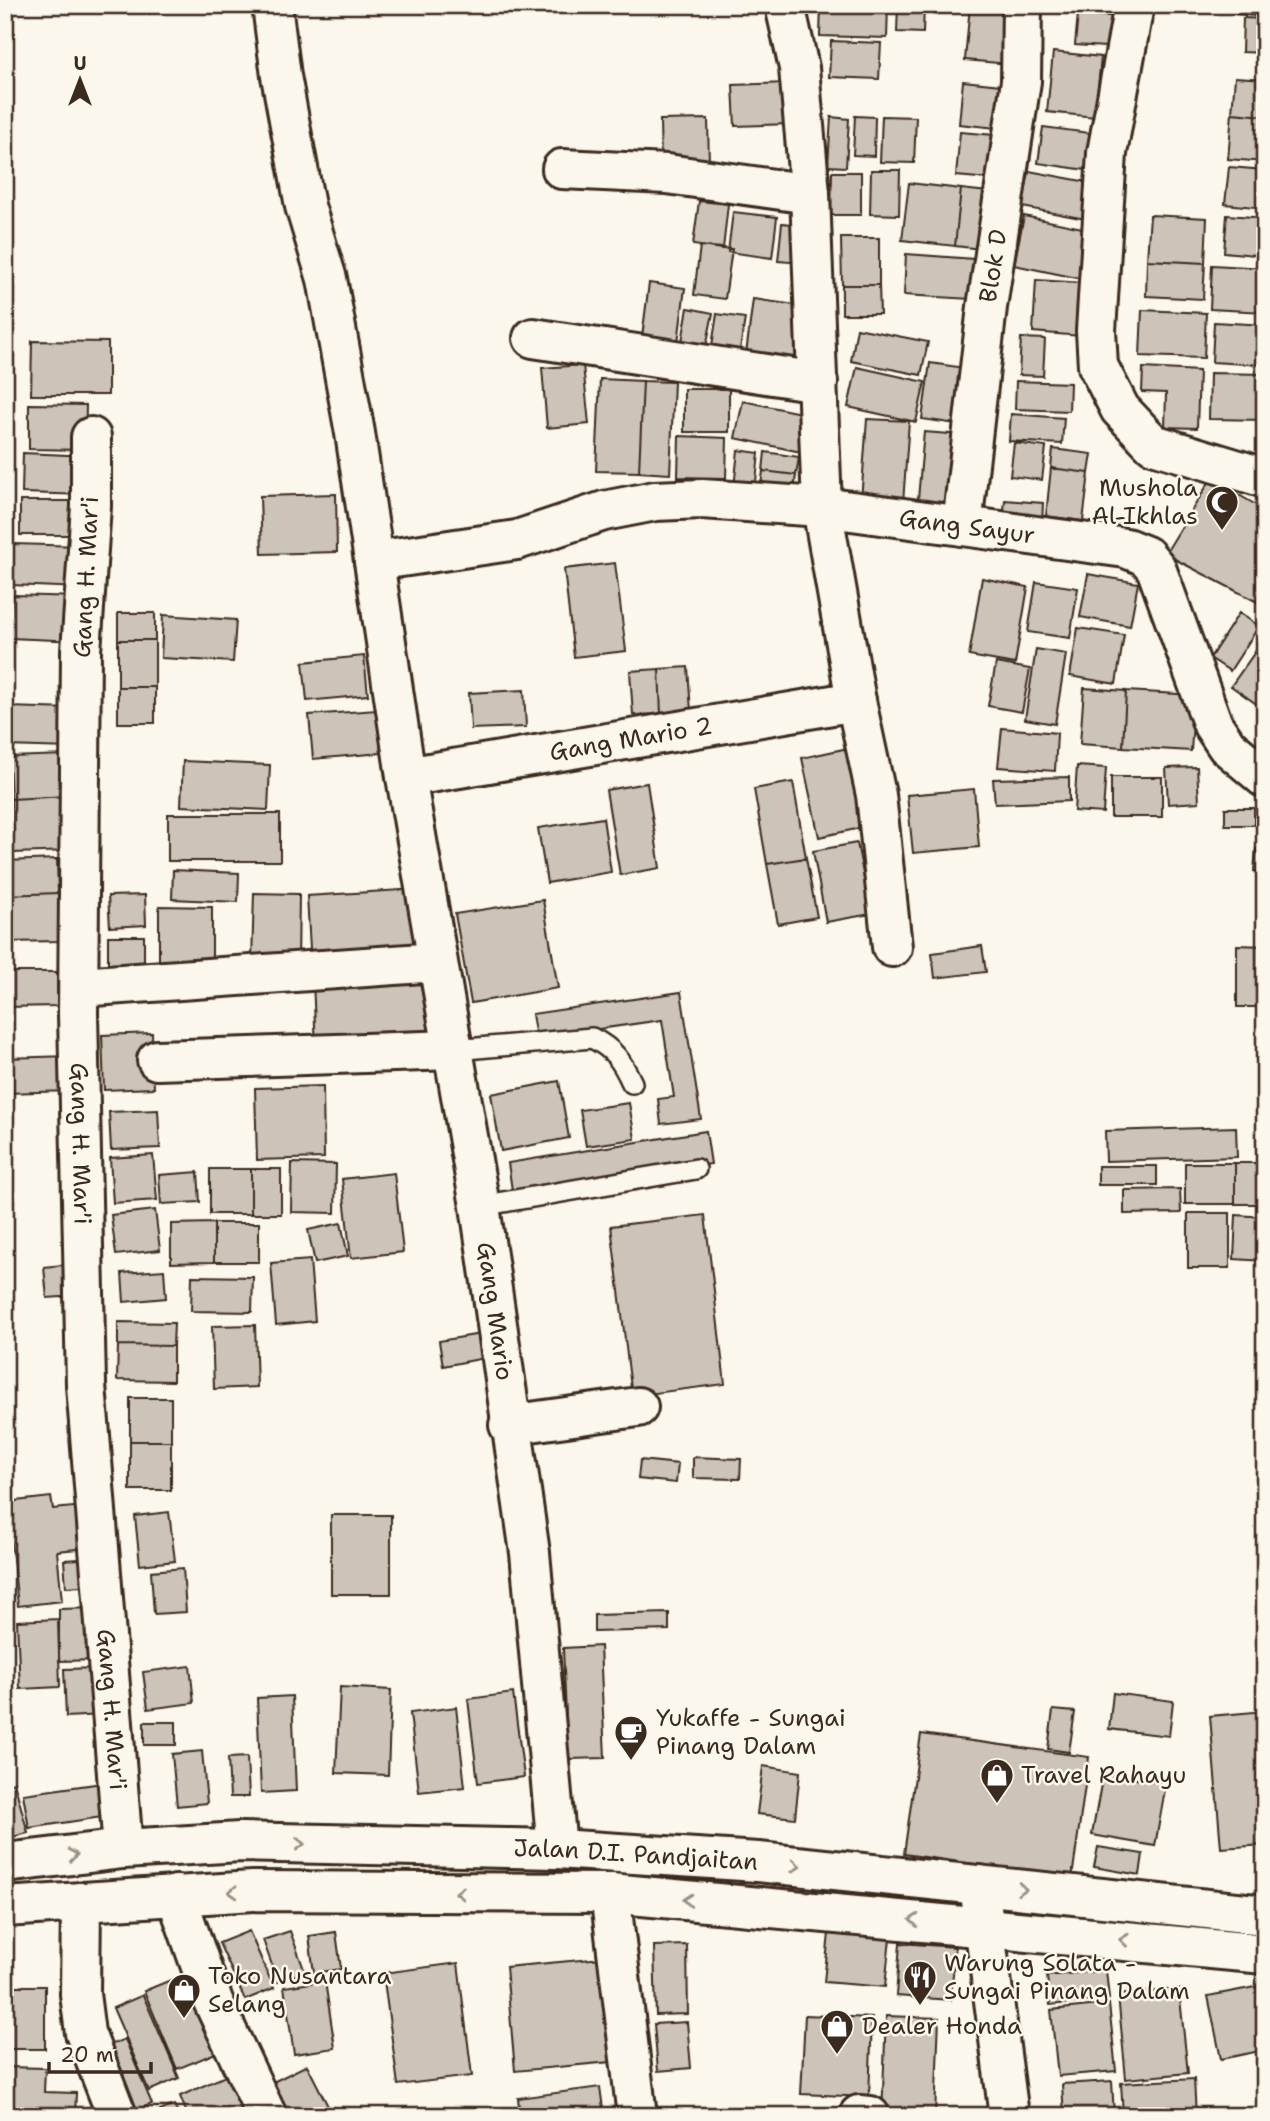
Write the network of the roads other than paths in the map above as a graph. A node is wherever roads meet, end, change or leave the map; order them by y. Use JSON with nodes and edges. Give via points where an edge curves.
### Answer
{"nodes":[{"id":1,"x":272,"y":5,"type":"edge"},
{"id":2,"x":785,"y":5,"type":"edge"},
{"id":3,"x":1023,"y":5,"type":"edge"},
{"id":4,"x":1134,"y":5,"type":"edge"},
{"id":5,"x":562,"y":169,"type":"dead end"},
{"id":6,"x":810,"y":194,"type":"junction"},
{"id":7,"x":533,"y":338,"type":"dead end"},
{"id":8,"x":818,"y":382,"type":"junction"},
{"id":9,"x":91,"y":437,"type":"dead end"},
{"id":10,"x":1265,"y":478,"type":"edge"},
{"id":11,"x":822,"y":507,"type":"junction"},
{"id":12,"x":962,"y":526,"type":"junction"},
{"id":13,"x":374,"y":562,"type":"junction"},
{"id":14,"x":856,"y":701,"type":"junction"},
{"id":15,"x":407,"y":777,"type":"junction"},
{"id":16,"x":1265,"y":778,"type":"edge"},
{"id":17,"x":892,"y":947,"type":"dead end"},
{"id":18,"x":437,"y":962,"type":"junction"},
{"id":19,"x":79,"y":987,"type":"junction"},
{"id":20,"x":454,"y":1050,"type":"junction"},
{"id":21,"x":157,"y":1060,"type":"dead end"},
{"id":22,"x":632,"y":1083,"type":"dead end"},
{"id":23,"x":696,"y":1169,"type":"dead end"},
{"id":24,"x":480,"y":1206,"type":"junction"},
{"id":25,"x":638,"y":1407,"type":"dead end"},
{"id":26,"x":509,"y":1424,"type":"junction"},
{"id":27,"x":123,"y":1849,"type":"junction"},
{"id":28,"x":557,"y":1849,"type":"junction"},
{"id":29,"x":5,"y":1863,"type":"edge"},
{"id":30,"x":979,"y":1885,"type":"junction"},
{"id":31,"x":610,"y":1893,"type":"junction"},
{"id":32,"x":176,"y":1895,"type":"junction"},
{"id":33,"x":81,"y":1902,"type":"junction"},
{"id":34,"x":5,"y":1907,"type":"edge"},
{"id":35,"x":1265,"y":1915,"type":"edge"},
{"id":36,"x":982,"y":1926,"type":"junction"},
{"id":37,"x":1265,"y":1954,"type":"edge"},
{"id":38,"x":859,"y":2115,"type":"edge"},
{"id":39,"x":117,"y":2116,"type":"edge"},
{"id":40,"x":267,"y":2116,"type":"edge"},
{"id":41,"x":636,"y":2116,"type":"edge"},
{"id":42,"x":870,"y":2116,"type":"edge"},
{"id":43,"x":1009,"y":2116,"type":"edge"}],
"edges":[{"from":1,"to":13,"type":"main road","name":"Gang Mario","via":[[305,206],[329,292]]},
{"from":2,"to":6,"type":"main road","via":[[799,68]]},
{"from":3,"to":12,"type":"main road","name":"Blok D","via":[[1021,81],[987,307]]},
{"from":4,"to":10,"type":"main road","via":[[1107,153],[1096,319],[1098,366],[1120,409],[1153,444]]},
{"from":5,"to":6,"type":"main road","via":[[667,174]]},
{"from":6,"to":8,"type":"main road"},
{"from":7,"to":8,"type":"main road"},
{"from":8,"to":11,"type":"main road"},
{"from":9,"to":19,"type":"main road","name":"Gang H. Mar'i","via":[[81,651]]},
{"from":11,"to":12,"type":"main road","name":"Gang Sayur"},
{"from":11,"to":13,"type":"main road","name":"Gang Sayur","via":[[702,499],[655,501],[604,511],[517,540]]},
{"from":11,"to":14,"type":"main road"},
{"from":12,"to":16,"type":"main road","name":"Gang Sayur","via":[[1126,548],[1146,556],[1156,568],[1213,725],[1227,746]]},
{"from":13,"to":15,"type":"main road","name":"Gang Mario"},
{"from":14,"to":15,"type":"main road","name":"Gang Mario 2"},
{"from":14,"to":17,"type":"main road","via":[[876,795]]},
{"from":15,"to":18,"type":"main road","name":"Gang Mario"},
{"from":18,"to":19,"type":"main road"},
{"from":18,"to":20,"type":"main road","name":"Gang Mario"},
{"from":19,"to":27,"type":"main road","name":"Gang H. Mar'i","via":[[86,1385]]},
{"from":20,"to":21,"type":"main road"},
{"from":20,"to":22,"type":"lane","via":[[592,1038],[621,1059]]},
{"from":20,"to":24,"type":"main road","name":"Gang Mario"},
{"from":23,"to":24,"type":"lane"},
{"from":24,"to":26,"type":"main road","name":"Gang Mario"},
{"from":25,"to":26,"type":"main road"},
{"from":26,"to":28,"type":"main road","name":"Gang Mario","via":[[536,1606]]},
{"from":27,"to":28,"type":"main road","name":"Jalan D.I. Pandjaitan","one_way":true,"via":[[240,1842]]},
{"from":29,"to":27,"type":"main road","name":"Jalan D.I. Pandjaitan","one_way":true},
{"from":28,"to":30,"type":"main road","name":"Jalan D.I. Pandjaitan","one_way":true,"via":[[758,1862]]},
{"from":30,"to":35,"type":"main road","name":"Jalan D.I. Pandjaitan","one_way":true},
{"from":30,"to":36,"type":"main road"},
{"from":31,"to":32,"type":"main road","name":"Jalan D.I. Pandjaitan","one_way":true,"via":[[253,1891]]},
{"from":36,"to":31,"type":"main road","name":"Jalan D.I. Pandjaitan","one_way":true},
{"from":31,"to":41,"type":"main road"},
{"from":32,"to":33,"type":"main road","name":"Jalan D.I. Pandjaitan"},
{"from":32,"to":40,"type":"main road","via":[[213,2001]]},
{"from":33,"to":34,"type":"main road","name":"Jalan D.I. Pandjaitan"},
{"from":33,"to":39,"type":"main road","via":[[80,1994],[85,2033]]},
{"from":37,"to":36,"type":"main road","name":"Jalan D.I. Pandjaitan","one_way":true},
{"from":36,"to":43,"type":"main road"},
{"from":38,"to":42,"type":"main road"}]}
